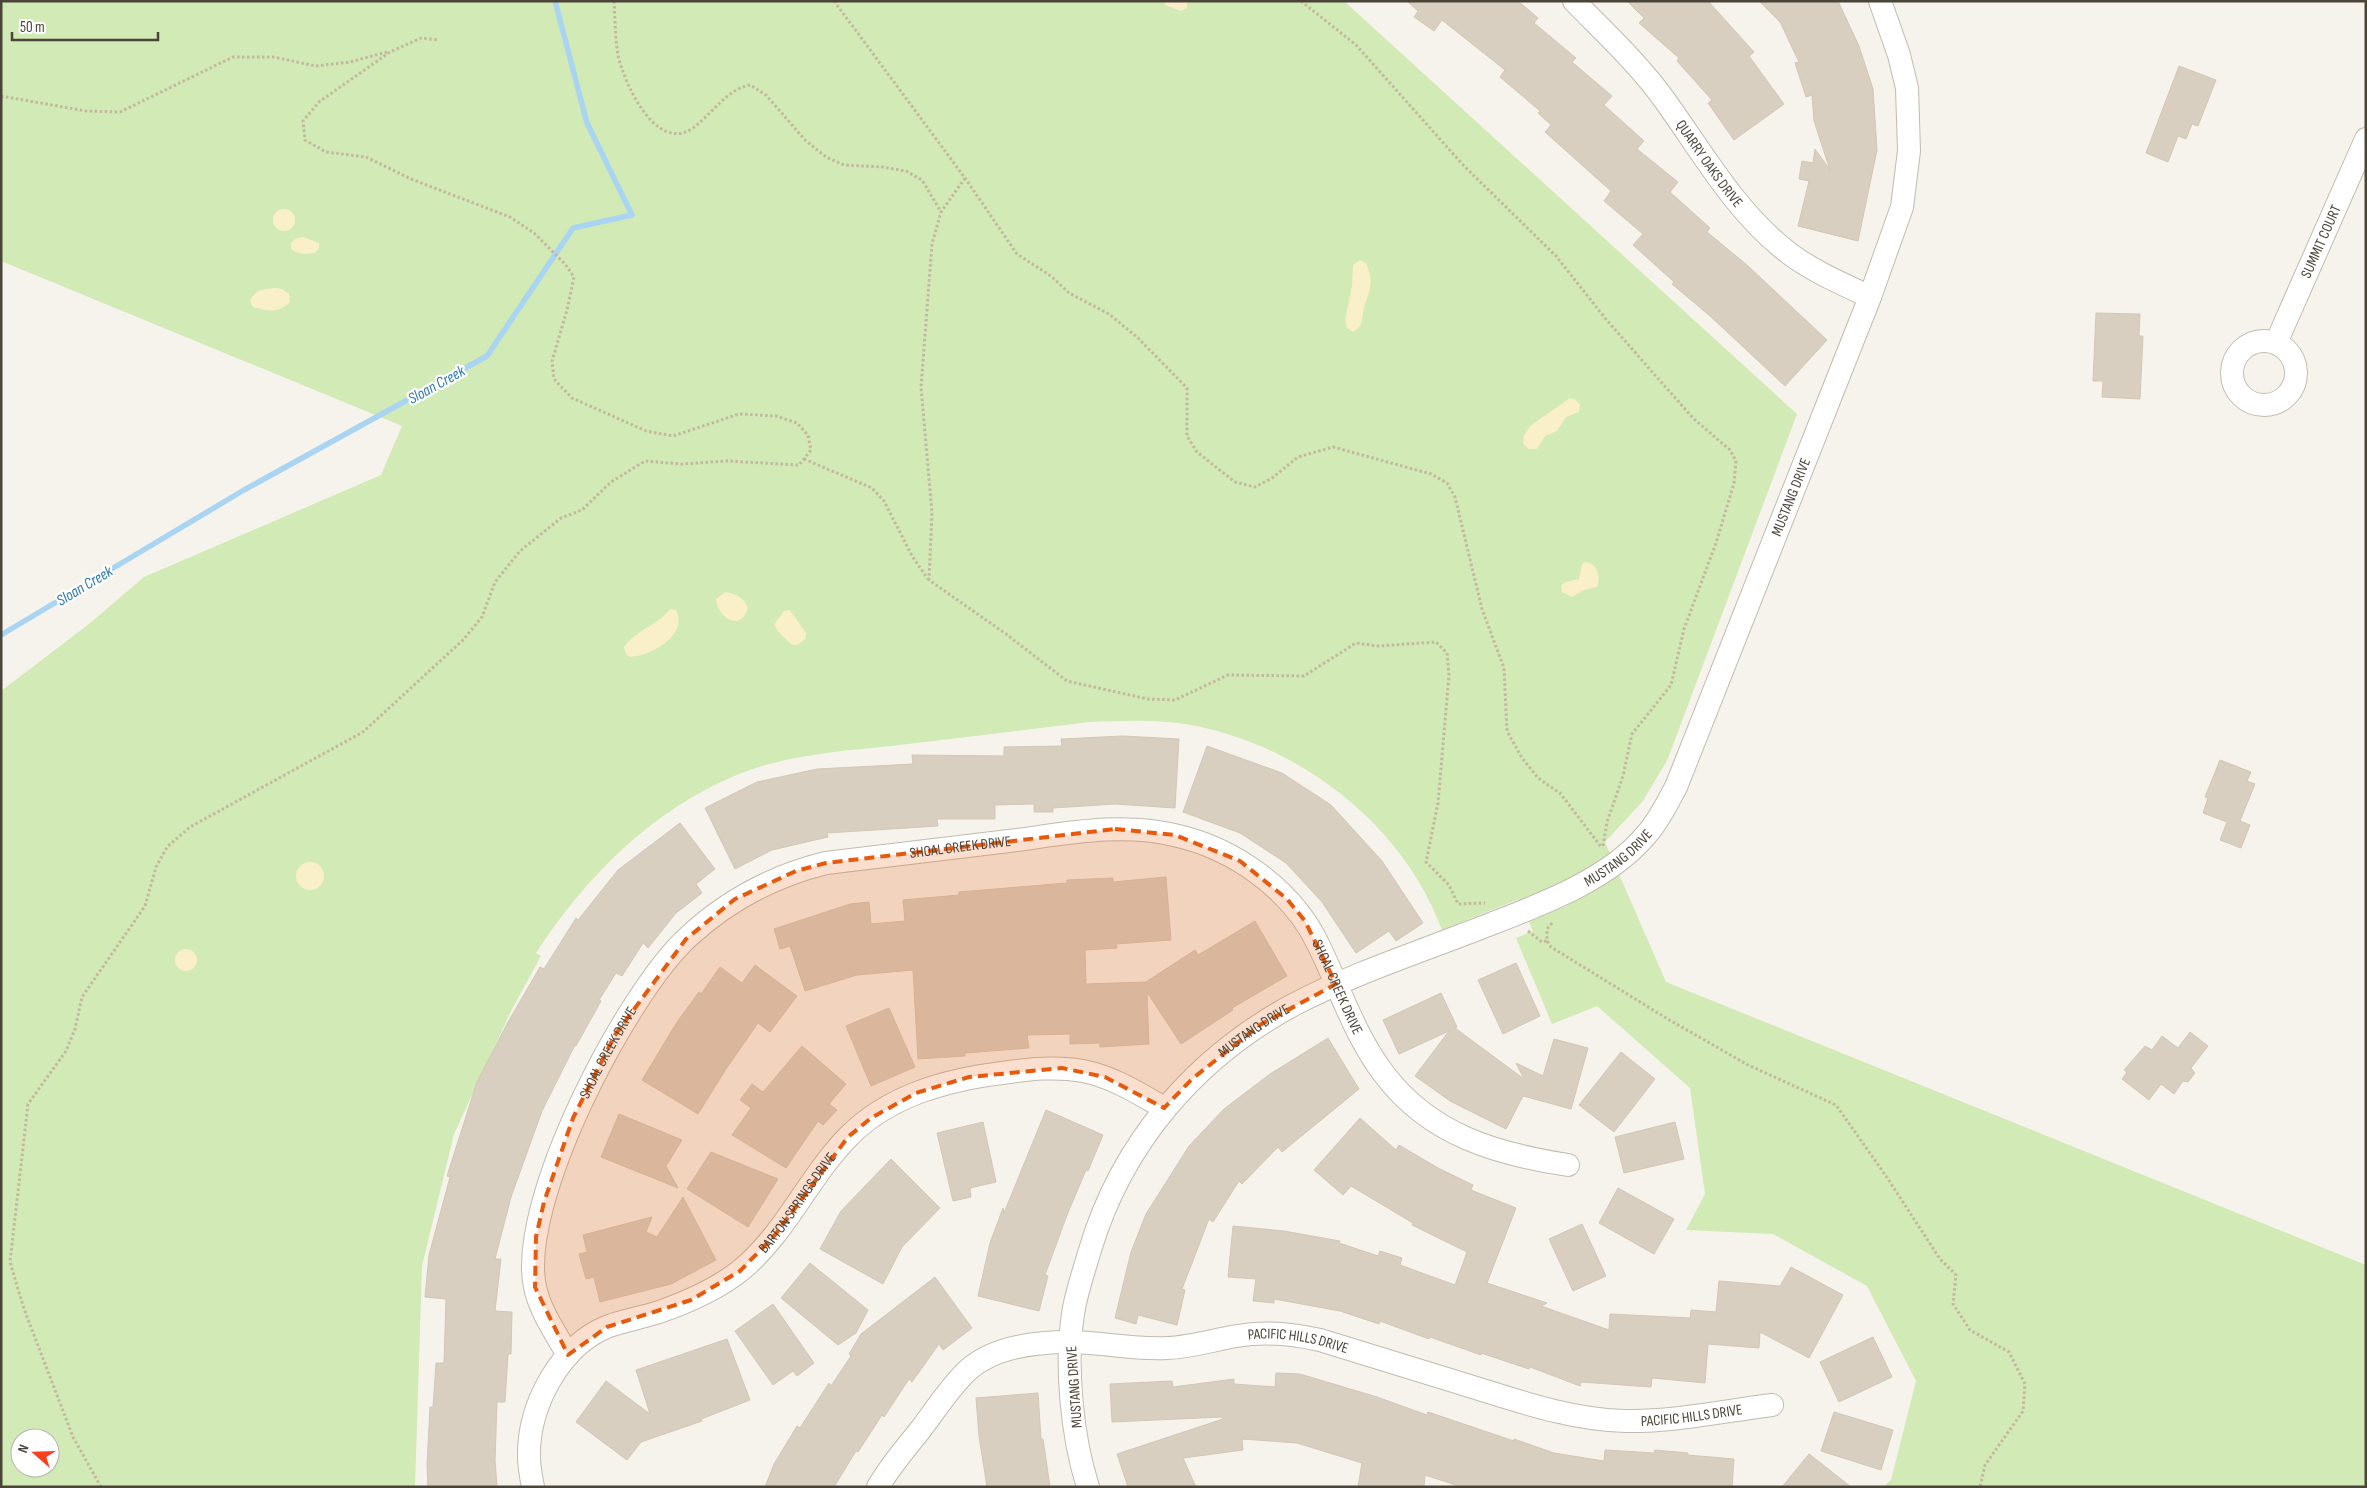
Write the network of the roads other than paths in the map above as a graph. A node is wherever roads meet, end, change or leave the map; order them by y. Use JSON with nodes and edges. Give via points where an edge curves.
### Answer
{"nodes":[{"id":1,"x":1574,"y":1,"type":"edge"},
{"id":2,"x":1880,"y":1,"type":"edge"},
{"id":3,"x":2366,"y":139,"type":"edge"},
{"id":4,"x":1870,"y":297,"type":"junction"},
{"id":5,"x":2276,"y":343,"type":"dead end"},
{"id":6,"x":1336,"y":984,"type":"junction"},
{"id":7,"x":1164,"y":1108,"type":"junction"},
{"id":8,"x":1568,"y":1165,"type":"dead end"},
{"id":9,"x":1070,"y":1342,"type":"junction"},
{"id":10,"x":568,"y":1355,"type":"junction"},
{"id":11,"x":1772,"y":1405,"type":"dead end"},
{"id":12,"x":533,"y":1487,"type":"edge"},
{"id":13,"x":878,"y":1487,"type":"edge"},
{"id":14,"x":1088,"y":1487,"type":"edge"}],
"edges":[{"from":1,"to":4,"type":"street","name":"QUARRY OAKS DRIVE","via":[[1665,100],[1725,187],[1771,237],[1812,268]]},
{"from":2,"to":4,"type":"street","name":"MUSTANG DRIVE","via":[[1907,88],[1909,151],[1902,207]]},
{"from":3,"to":5,"type":"street","name":"SUMMIT COURT"},
{"from":4,"to":6,"type":"street","name":"MUSTANG DRIVE","via":[[1692,750],[1663,812],[1647,834],[1629,852],[1570,890]]},
{"from":6,"to":7,"type":"street","name":"MUSTANG DRIVE","via":[[1293,1005],[1219,1054]]},
{"from":6,"to":8,"type":"street","name":"SHOAL CREEK DRIVE","via":[[1371,1057],[1400,1093],[1419,1109],[1441,1126],[1489,1149],[1525,1159]]},
{"from":6,"to":10,"type":"street","name":"SHOAL CREEK DRIVE","via":[[1319,944],[1304,921],[1263,877],[1240,861],[1175,835],[1116,829],[1077,832],[826,863],[796,870],[765,883],[710,917],[686,938],[615,1035],[573,1118],[544,1202],[534,1264],[535,1287]]},
{"from":7,"to":9,"type":"street","name":"MUSTANG DRIVE","via":[[1126,1163],[1100,1217],[1073,1313]]},
{"from":7,"to":10,"type":"street","name":"BARTON SPRINGS DRIVE","via":[[1106,1077],[1062,1068],[1034,1068],[969,1077],[916,1092],[871,1118],[848,1137],[775,1236],[740,1271],[691,1300],[607,1327],[585,1339]]},
{"from":9,"to":11,"type":"street","name":"PACIFIC HILLS DRIVE","via":[[1165,1349],[1192,1347],[1237,1336],[1292,1334],[1538,1406],[1624,1421]]},
{"from":9,"to":13,"type":"street","name":"PACIFIC HILLS DRIVE","via":[[1006,1350],[969,1370],[953,1386]]},
{"from":9,"to":14,"type":"street","name":"MUSTANG DRIVE","via":[[1073,1406]]},
{"from":10,"to":12,"type":"street","name":"BARTON SPRINGS DRIVE","via":[[545,1388],[531,1431],[529,1457]]}]}
